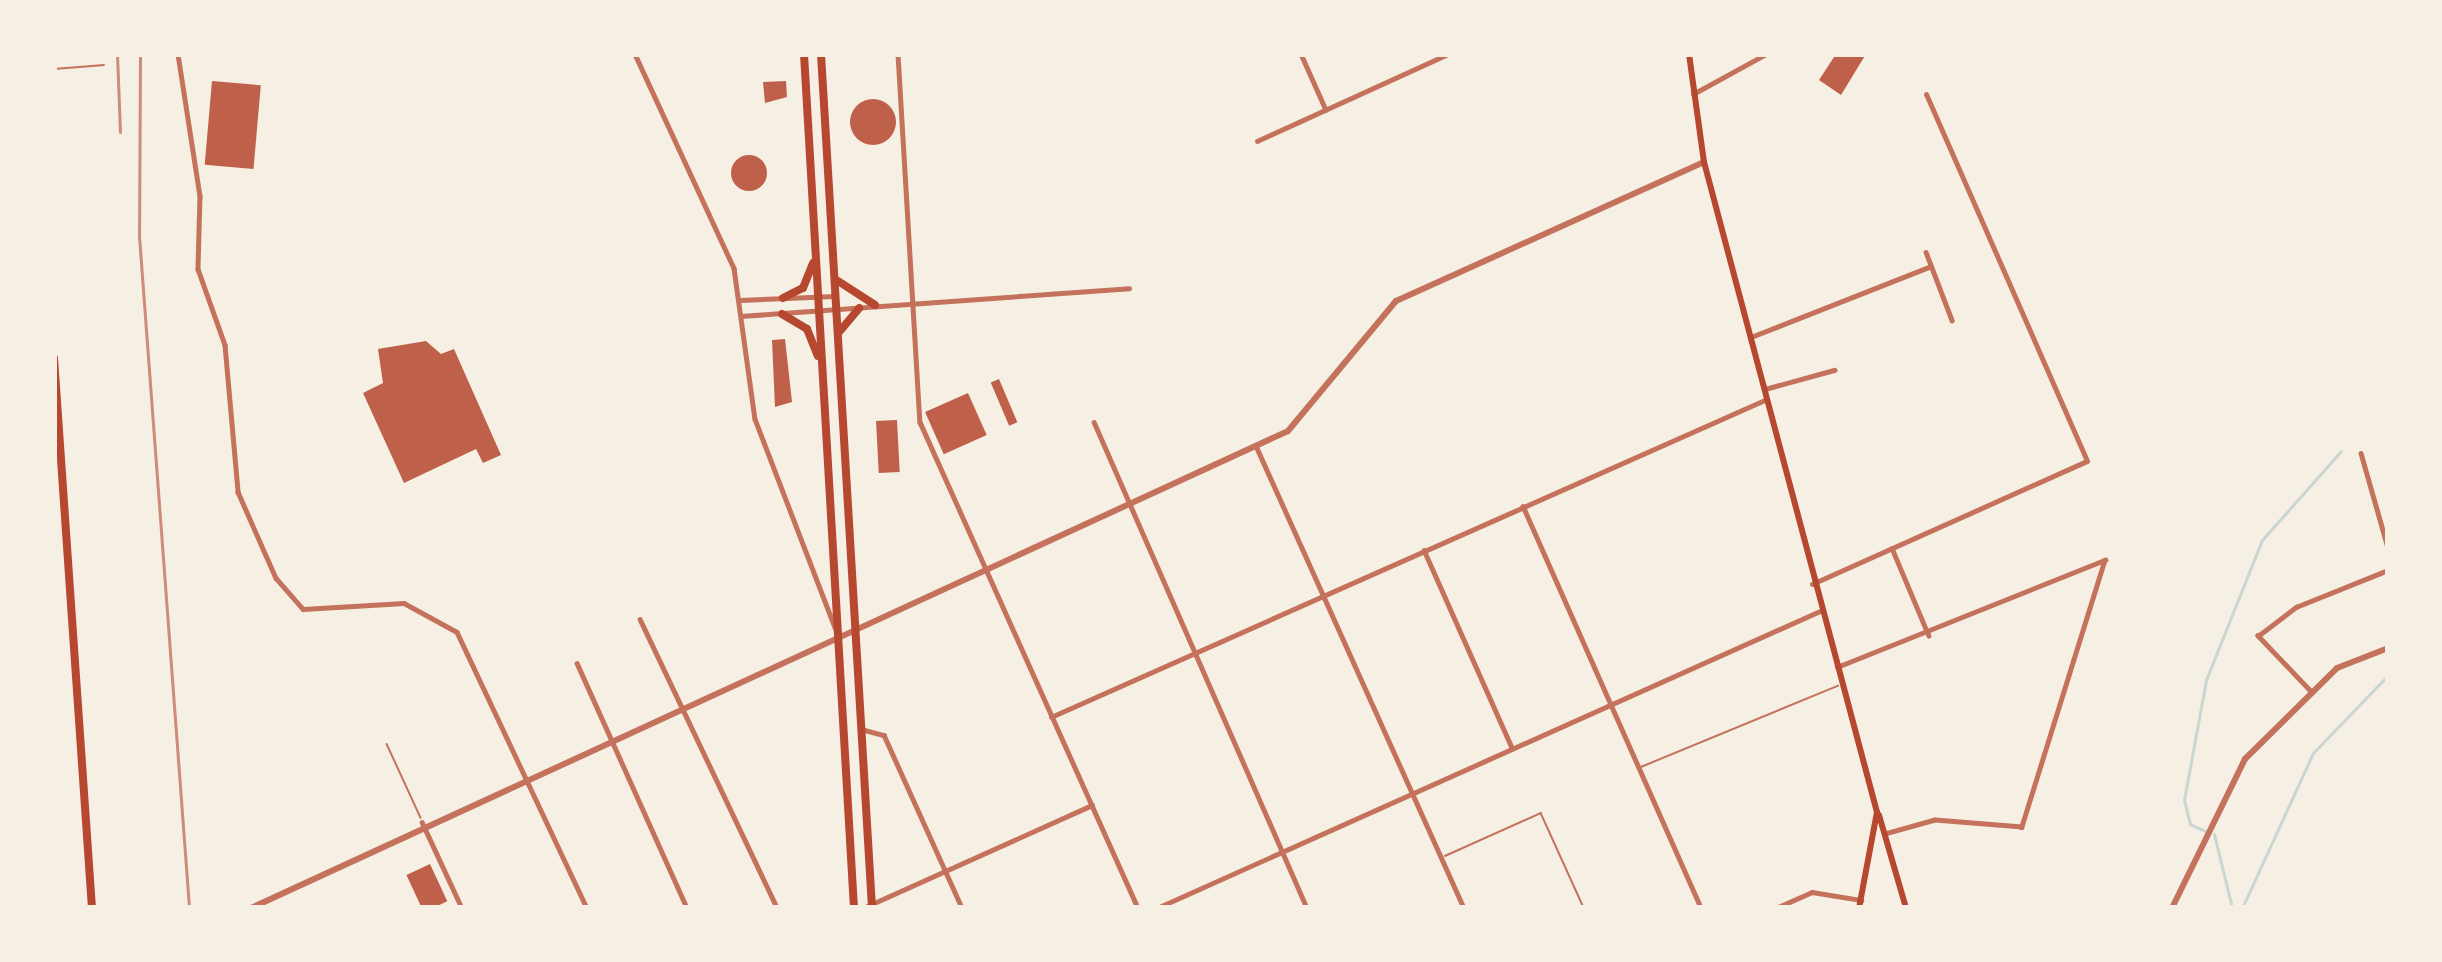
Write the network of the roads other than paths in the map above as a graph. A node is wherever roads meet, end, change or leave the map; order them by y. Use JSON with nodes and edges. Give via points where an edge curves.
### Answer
{"nodes":[{"id":1,"x":178,"y":54,"type":"edge"},
{"id":2,"x":635,"y":54,"type":"edge"},
{"id":3,"x":803,"y":54,"type":"edge"},
{"id":4,"x":820,"y":54,"type":"edge"},
{"id":5,"x":898,"y":54,"type":"edge"},
{"id":6,"x":1300,"y":54,"type":"edge"},
{"id":7,"x":1448,"y":54,"type":"edge"},
{"id":8,"x":1689,"y":54,"type":"edge"},
{"id":9,"x":1766,"y":54,"type":"edge"},
{"id":10,"x":104,"y":65,"type":"dead end"},
{"id":11,"x":54,"y":69,"type":"edge"},
{"id":12,"x":1693,"y":94,"type":"junction"},
{"id":13,"x":1925,"y":95,"type":"dead end"},
{"id":14,"x":1326,"y":110,"type":"junction"},
{"id":15,"x":1257,"y":141,"type":"dead end"},
{"id":16,"x":1704,"y":163,"type":"junction"},
{"id":17,"x":1926,"y":252,"type":"dead end"},
{"id":18,"x":816,"y":256,"type":"junction"},
{"id":19,"x":1931,"y":266,"type":"junction"},
{"id":20,"x":834,"y":274,"type":"junction"},
{"id":21,"x":1129,"y":288,"type":"dead end"},
{"id":22,"x":818,"y":296,"type":"junction"},
{"id":23,"x":836,"y":296,"type":"junction"},
{"id":24,"x":783,"y":298,"type":"junction"},
{"id":25,"x":740,"y":300,"type":"junction"},
{"id":26,"x":914,"y":302,"type":"junction"},
{"id":27,"x":875,"y":305,"type":"junction"},
{"id":28,"x":859,"y":308,"type":"junction"},
{"id":29,"x":836,"y":313,"type":"junction"},
{"id":30,"x":782,"y":314,"type":"junction"},
{"id":31,"x":818,"y":314,"type":"junction"},
{"id":32,"x":741,"y":316,"type":"junction"},
{"id":33,"x":1952,"y":320,"type":"dead end"},
{"id":34,"x":1751,"y":338,"type":"junction"},
{"id":35,"x":838,"y":345,"type":"junction"},
{"id":36,"x":54,"y":358,"type":"edge"},
{"id":37,"x":821,"y":363,"type":"junction"},
{"id":38,"x":1834,"y":370,"type":"dead end"},
{"id":39,"x":1765,"y":388,"type":"junction"},
{"id":40,"x":1767,"y":399,"type":"junction"},
{"id":41,"x":1094,"y":422,"type":"dead end"},
{"id":42,"x":1255,"y":446,"type":"junction"},
{"id":43,"x":2361,"y":453,"type":"dead end"},
{"id":44,"x":1129,"y":502,"type":"junction"},
{"id":45,"x":1523,"y":506,"type":"junction"},
{"id":46,"x":1892,"y":548,"type":"junction"},
{"id":47,"x":2388,"y":548,"type":"edge"},
{"id":48,"x":1424,"y":550,"type":"junction"},
{"id":49,"x":982,"y":568,"type":"junction"},
{"id":50,"x":2388,"y":570,"type":"edge"},
{"id":51,"x":1812,"y":584,"type":"junction"},
{"id":52,"x":1322,"y":595,"type":"junction"},
{"id":53,"x":1820,"y":611,"type":"junction"},
{"id":54,"x":640,"y":619,"type":"dead end"},
{"id":55,"x":854,"y":624,"type":"junction"},
{"id":56,"x":837,"y":631,"type":"junction"},
{"id":57,"x":1929,"y":636,"type":"junction"},
{"id":58,"x":2388,"y":648,"type":"edge"},
{"id":59,"x":1193,"y":652,"type":"junction"},
{"id":60,"x":577,"y":663,"type":"dead end"},
{"id":61,"x":1836,"y":668,"type":"junction"},
{"id":62,"x":1842,"y":686,"type":"junction"},
{"id":63,"x":2312,"y":693,"type":"junction"},
{"id":64,"x":680,"y":704,"type":"junction"},
{"id":65,"x":1612,"y":704,"type":"junction"},
{"id":66,"x":1052,"y":717,"type":"junction"},
{"id":67,"x":861,"y":729,"type":"junction"},
{"id":68,"x":609,"y":736,"type":"junction"},
{"id":69,"x":387,"y":744,"type":"dead end"},
{"id":70,"x":1513,"y":750,"type":"junction"},
{"id":71,"x":1641,"y":767,"type":"junction"},
{"id":72,"x":526,"y":775,"type":"junction"},
{"id":73,"x":1413,"y":795,"type":"junction"},
{"id":74,"x":1092,"y":806,"type":"junction"},
{"id":75,"x":1877,"y":812,"type":"junction"},
{"id":76,"x":422,"y":822,"type":"junction"},
{"id":77,"x":1885,"y":834,"type":"junction"},
{"id":78,"x":1281,"y":853,"type":"junction"},
{"id":79,"x":1441,"y":857,"type":"junction"},
{"id":80,"x":946,"y":872,"type":"junction"},
{"id":81,"x":273,"y":903,"type":"edge"},
{"id":82,"x":1860,"y":904,"type":"edge"},
{"id":83,"x":867,"y":907,"type":"edge"},
{"id":84,"x":92,"y":908,"type":"edge"},
{"id":85,"x":250,"y":908,"type":"edge"},
{"id":86,"x":462,"y":908,"type":"edge"},
{"id":87,"x":587,"y":908,"type":"edge"},
{"id":88,"x":687,"y":908,"type":"edge"},
{"id":89,"x":777,"y":908,"type":"edge"},
{"id":90,"x":962,"y":908,"type":"edge"},
{"id":91,"x":1138,"y":908,"type":"edge"},
{"id":92,"x":1157,"y":908,"type":"edge"},
{"id":93,"x":1307,"y":908,"type":"edge"},
{"id":94,"x":1464,"y":908,"type":"edge"},
{"id":95,"x":1584,"y":908,"type":"edge"},
{"id":96,"x":1701,"y":908,"type":"edge"},
{"id":97,"x":1776,"y":908,"type":"edge"},
{"id":98,"x":1906,"y":908,"type":"edge"},
{"id":99,"x":2172,"y":908,"type":"edge"}],
"edges":[{"from":1,"to":72,"type":"street","via":[[200,196],[198,269],[225,345],[238,492],[276,578],[303,609],[428,610],[468,648]]},
{"from":2,"to":25,"type":"street"},
{"from":3,"to":18,"type":"main road"},
{"from":4,"to":20,"type":"main road"},
{"from":5,"to":26,"type":"street"},
{"from":6,"to":14,"type":"street"},
{"from":7,"to":14,"type":"street"},
{"from":8,"to":12,"type":"main road"},
{"from":9,"to":12,"type":"street"},
{"from":10,"to":11,"type":"lane"},
{"from":12,"to":16,"type":"main road"},
{"from":13,"to":46,"type":"street","via":[[2087,460]]},
{"from":14,"to":15,"type":"street"},
{"from":16,"to":34,"type":"main road"},
{"from":16,"to":42,"type":"street","via":[[1396,301],[1352,341],[1316,410]]},
{"from":17,"to":19,"type":"street"},
{"from":18,"to":22,"type":"main road"},
{"from":18,"to":24,"type":"main road","via":[[803,288]]},
{"from":19,"to":33,"type":"street"},
{"from":19,"to":34,"type":"street"},
{"from":20,"to":23,"type":"main road"},
{"from":20,"to":27,"type":"main road","via":[[848,296]]},
{"from":21,"to":26,"type":"street"},
{"from":22,"to":23,"type":"street"},
{"from":22,"to":24,"type":"street"},
{"from":22,"to":31,"type":"main road"},
{"from":23,"to":29,"type":"main road"},
{"from":24,"to":25,"type":"street"},
{"from":25,"to":32,"type":"street"},
{"from":26,"to":27,"type":"street"},
{"from":26,"to":49,"type":"street","via":[[920,422]]},
{"from":27,"to":28,"type":"street"},
{"from":28,"to":29,"type":"street"},
{"from":28,"to":35,"type":"main road"},
{"from":29,"to":31,"type":"street"},
{"from":29,"to":35,"type":"main road"},
{"from":30,"to":31,"type":"street"},
{"from":30,"to":32,"type":"street"},
{"from":30,"to":37,"type":"main road","via":[[807,329]]},
{"from":31,"to":37,"type":"main road"},
{"from":32,"to":56,"type":"street","via":[[778,497]]},
{"from":34,"to":39,"type":"main road"},
{"from":35,"to":55,"type":"main road"},
{"from":36,"to":84,"type":"main road"},
{"from":37,"to":56,"type":"main road"},
{"from":38,"to":39,"type":"street"},
{"from":39,"to":40,"type":"main road"},
{"from":40,"to":45,"type":"street"},
{"from":40,"to":51,"type":"main road"},
{"from":41,"to":44,"type":"street"},
{"from":42,"to":44,"type":"street"},
{"from":42,"to":52,"type":"street"},
{"from":43,"to":47,"type":"street"},
{"from":44,"to":49,"type":"street"},
{"from":44,"to":59,"type":"street"},
{"from":45,"to":48,"type":"street"},
{"from":45,"to":65,"type":"street"},
{"from":46,"to":51,"type":"street"},
{"from":46,"to":57,"type":"street"},
{"from":48,"to":52,"type":"street"},
{"from":48,"to":70,"type":"street"},
{"from":49,"to":55,"type":"street"},
{"from":49,"to":66,"type":"street"},
{"from":50,"to":63,"type":"street","via":[[2296,607],[2258,636]]},
{"from":51,"to":53,"type":"main road"},
{"from":52,"to":59,"type":"street"},
{"from":52,"to":73,"type":"street"},
{"from":53,"to":61,"type":"main road"},
{"from":53,"to":65,"type":"street"},
{"from":54,"to":64,"type":"street"},
{"from":55,"to":56,"type":"street"},
{"from":55,"to":67,"type":"main road"},
{"from":56,"to":64,"type":"street"},
{"from":56,"to":83,"type":"main road"},
{"from":57,"to":61,"type":"street"},
{"from":57,"to":77,"type":"street","via":[[2105,560],[2022,827],[1935,820]]},
{"from":58,"to":63,"type":"street","via":[[2337,668]]},
{"from":59,"to":66,"type":"street"},
{"from":59,"to":78,"type":"street"},
{"from":60,"to":68,"type":"street"},
{"from":61,"to":62,"type":"main road"},
{"from":62,"to":71,"type":"lane","via":[[1822,685]]},
{"from":62,"to":75,"type":"main road"},
{"from":63,"to":99,"type":"street","via":[[2232,778]]},
{"from":64,"to":68,"type":"street"},
{"from":64,"to":89,"type":"street"},
{"from":65,"to":70,"type":"street"},
{"from":65,"to":71,"type":"street"},
{"from":66,"to":74,"type":"street"},
{"from":67,"to":80,"type":"street","via":[[884,735]]},
{"from":67,"to":83,"type":"main road"},
{"from":68,"to":72,"type":"street"},
{"from":68,"to":88,"type":"street"},
{"from":69,"to":76,"type":"lane"},
{"from":70,"to":73,"type":"street"},
{"from":71,"to":96,"type":"street"},
{"from":72,"to":76,"type":"street"},
{"from":72,"to":87,"type":"street"},
{"from":73,"to":78,"type":"street"},
{"from":73,"to":79,"type":"street"},
{"from":74,"to":80,"type":"street"},
{"from":74,"to":91,"type":"street"},
{"from":75,"to":77,"type":"main road"},
{"from":75,"to":82,"type":"main road"},
{"from":76,"to":81,"type":"street"},
{"from":76,"to":86,"type":"street"},
{"from":77,"to":98,"type":"main road"},
{"from":78,"to":92,"type":"street"},
{"from":78,"to":93,"type":"street"},
{"from":79,"to":94,"type":"street"},
{"from":79,"to":95,"type":"lane","via":[[1541,813]]},
{"from":80,"to":83,"type":"street"},
{"from":80,"to":90,"type":"street"},
{"from":81,"to":85,"type":"street"},
{"from":82,"to":97,"type":"street","via":[[1812,892]]}]}
